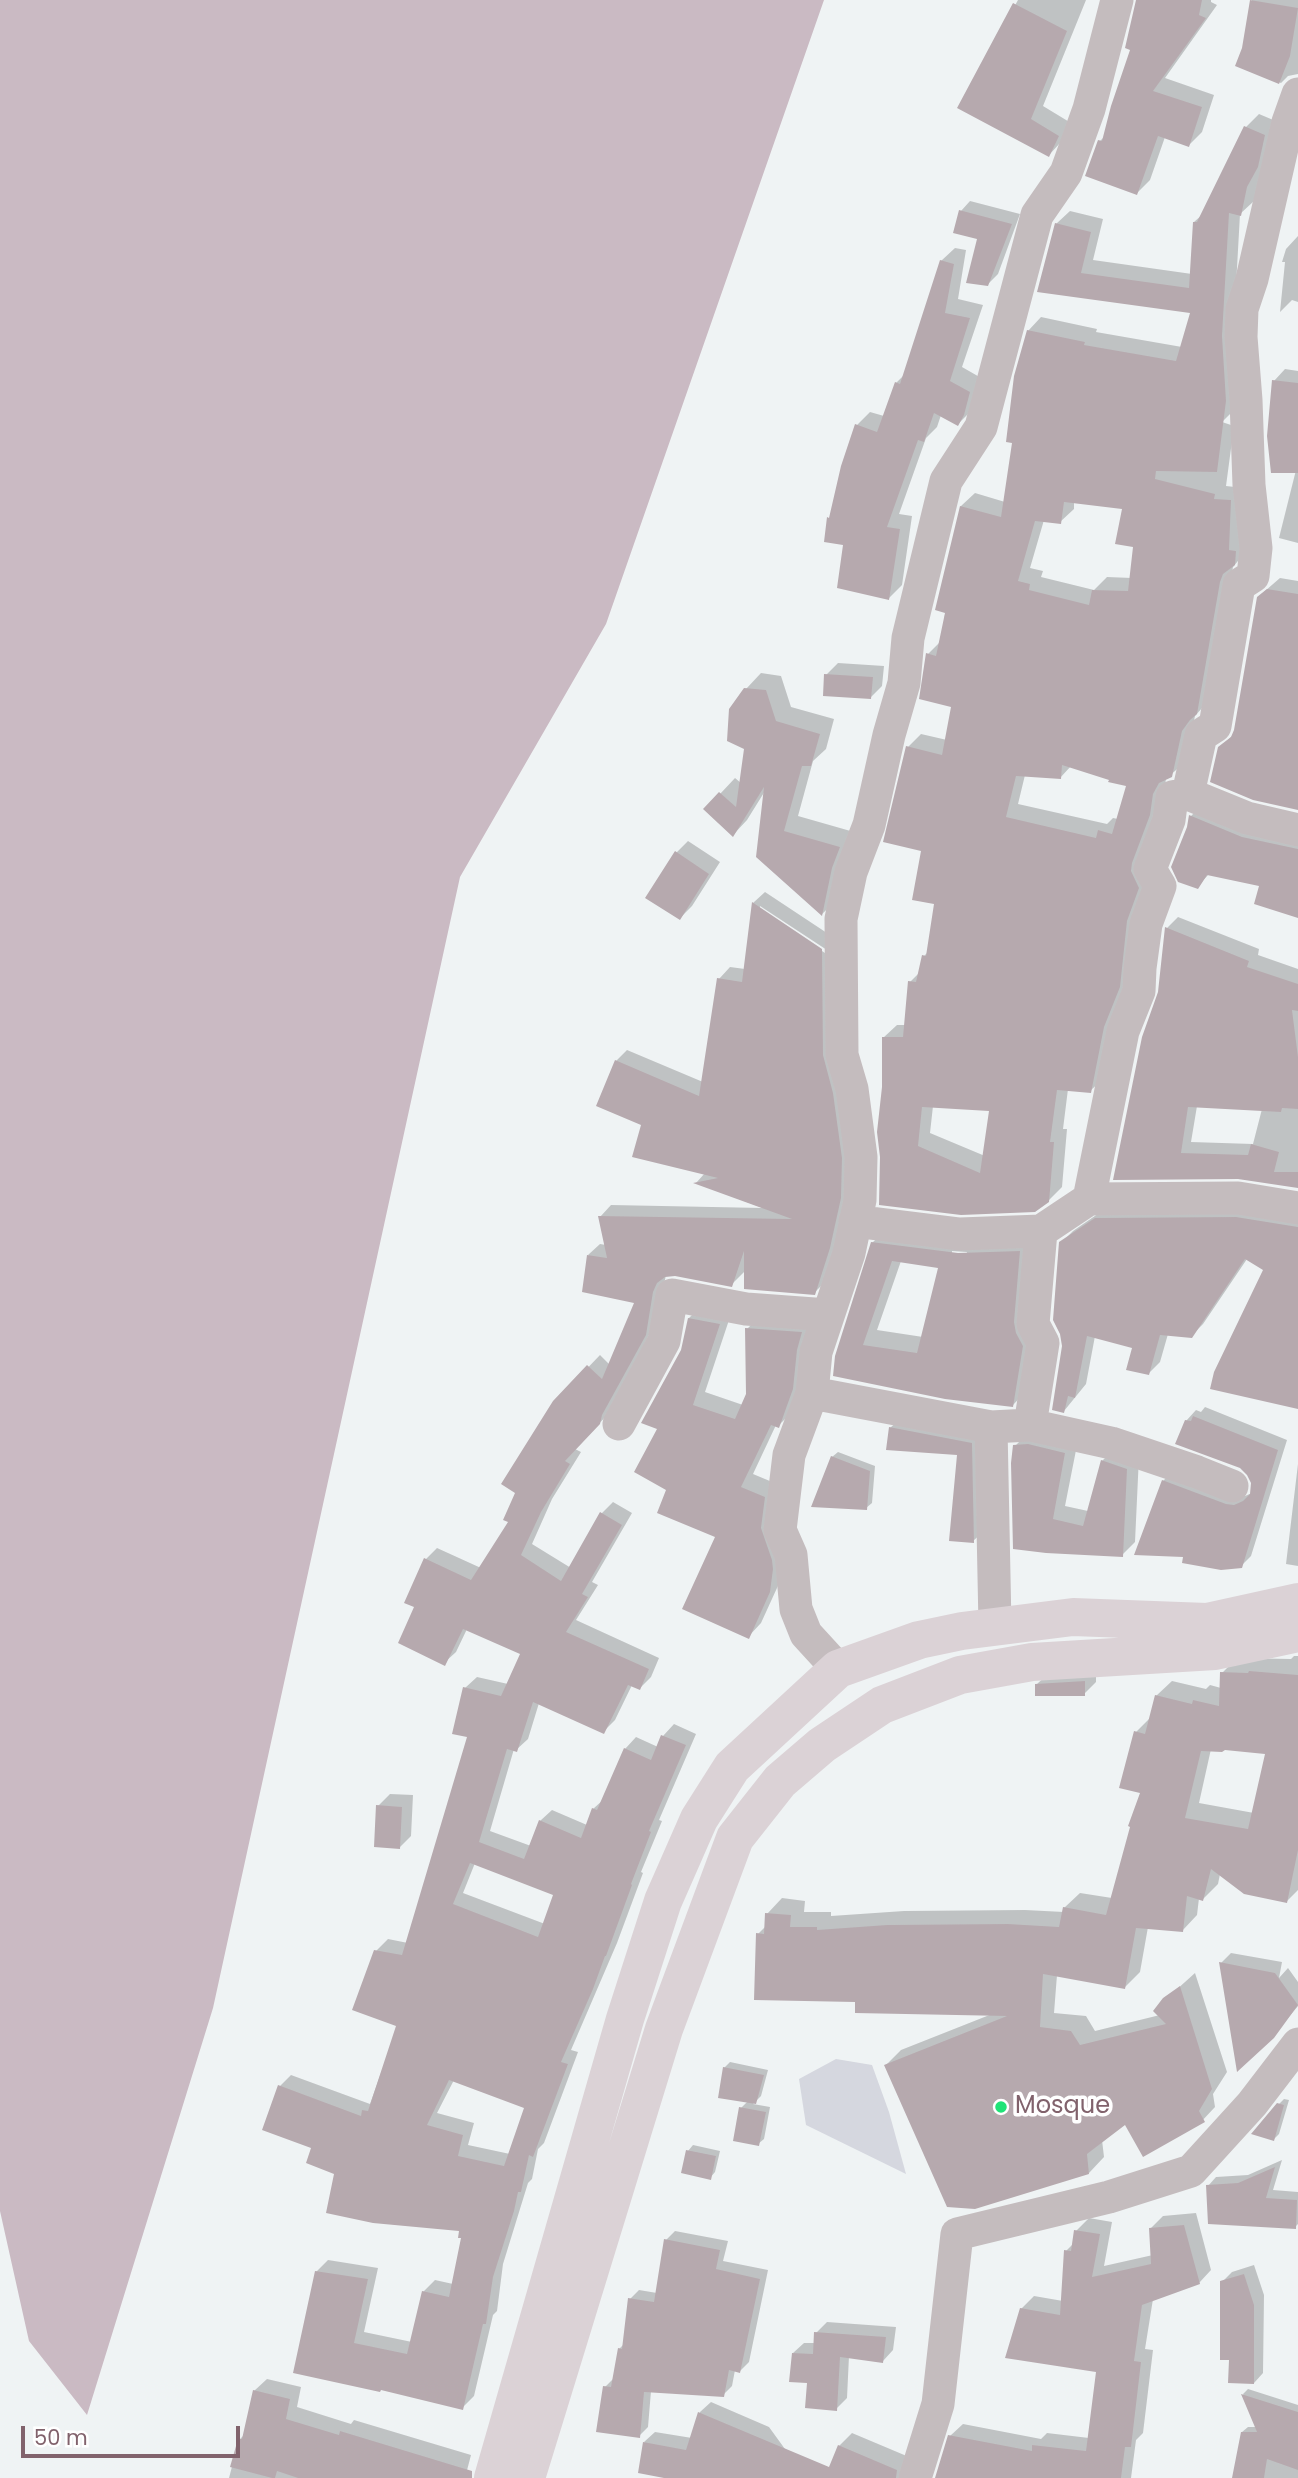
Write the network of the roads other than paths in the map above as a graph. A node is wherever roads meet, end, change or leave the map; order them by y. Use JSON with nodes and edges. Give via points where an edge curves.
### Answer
{"nodes":[{"id":1,"x":1117,"y":0,"type":"edge"},
{"id":2,"x":1298,"y":94,"type":"edge"},
{"id":3,"x":1188,"y":794,"type":"junction"},
{"id":4,"x":1298,"y":830,"type":"edge"},
{"id":5,"x":1089,"y":1199,"type":"junction"},
{"id":6,"x":1298,"y":1208,"type":"edge"},
{"id":7,"x":855,"y":1221,"type":"junction"},
{"id":8,"x":1041,"y":1231,"type":"junction"},
{"id":9,"x":828,"y":1315,"type":"junction"},
{"id":10,"x":812,"y":1393,"type":"junction"},
{"id":11,"x":619,"y":1423,"type":"dead end"},
{"id":12,"x":1030,"y":1425,"type":"junction"},
{"id":13,"x":991,"y":1427,"type":"junction"},
{"id":14,"x":1232,"y":1486,"type":"dead end"},
{"id":15,"x":1298,"y":1602,"type":"edge"},
{"id":16,"x":995,"y":1626,"type":"junction"},
{"id":17,"x":1298,"y":1633,"type":"edge"},
{"id":18,"x":838,"y":1669,"type":"junction"},
{"id":19,"x":625,"y":2019,"type":"junction"},
{"id":20,"x":664,"y":2029,"type":"junction"},
{"id":21,"x":1298,"y":2044,"type":"edge"},
{"id":22,"x":493,"y":2478,"type":"edge"},
{"id":23,"x":526,"y":2478,"type":"edge"},
{"id":24,"x":915,"y":2478,"type":"edge"}],
"edges":[{"from":1,"to":7,"type":"street","via":[[1089,109],[1066,173],[1037,215],[981,427],[946,481],[908,639],[904,683],[869,825],[851,872],[841,919],[840,988],[842,1055],[852,1089],[860,1157]]},
{"from":2,"to":3,"type":"street","via":[[1287,121],[1242,309],[1256,548],[1253,576],[1239,585],[1215,726],[1201,735]]},
{"from":3,"to":4,"type":"street","via":[[1247,818]]},
{"from":3,"to":5,"type":"street","via":[[1172,797],[1169,820],[1150,869],[1160,886],[1146,924],[1139,991],[1123,1031]]},
{"from":5,"to":6,"type":"street","via":[[1238,1198]]},
{"from":5,"to":8,"type":"street"},
{"from":7,"to":8,"type":"street","via":[[960,1234]]},
{"from":7,"to":9,"type":"street"},
{"from":8,"to":12,"type":"street","via":[[1033,1324],[1043,1343]]},
{"from":9,"to":10,"type":"street","via":[[816,1352]]},
{"from":9,"to":11,"type":"street","via":[[746,1309],[672,1295],[664,1341]]},
{"from":10,"to":13,"type":"street"},
{"from":10,"to":18,"type":"street","via":[[789,1455],[780,1530],[791,1555],[796,1609],[806,1634]]},
{"from":12,"to":13,"type":"street"},
{"from":12,"to":14,"type":"street","via":[[1111,1443]]},
{"from":13,"to":16,"type":"street"},
{"from":15,"to":16,"type":"main road","via":[[1208,1622],[1073,1617]]},
{"from":16,"to":18,"type":"main road","via":[[919,1640]]},
{"from":17,"to":20,"type":"main road","via":[[1214,1651],[1008,1666],[960,1675],[882,1705],[822,1745],[780,1781],[735,1838]]},
{"from":18,"to":19,"type":"main road","via":[[732,1767],[699,1819],[663,1901]]},
{"from":19,"to":20,"type":"main road"},
{"from":19,"to":22,"type":"main road"},
{"from":20,"to":23,"type":"main road"},
{"from":21,"to":24,"type":"street","via":[[1191,2171],[1110,2197],[957,2234],[938,2404]]}]}
